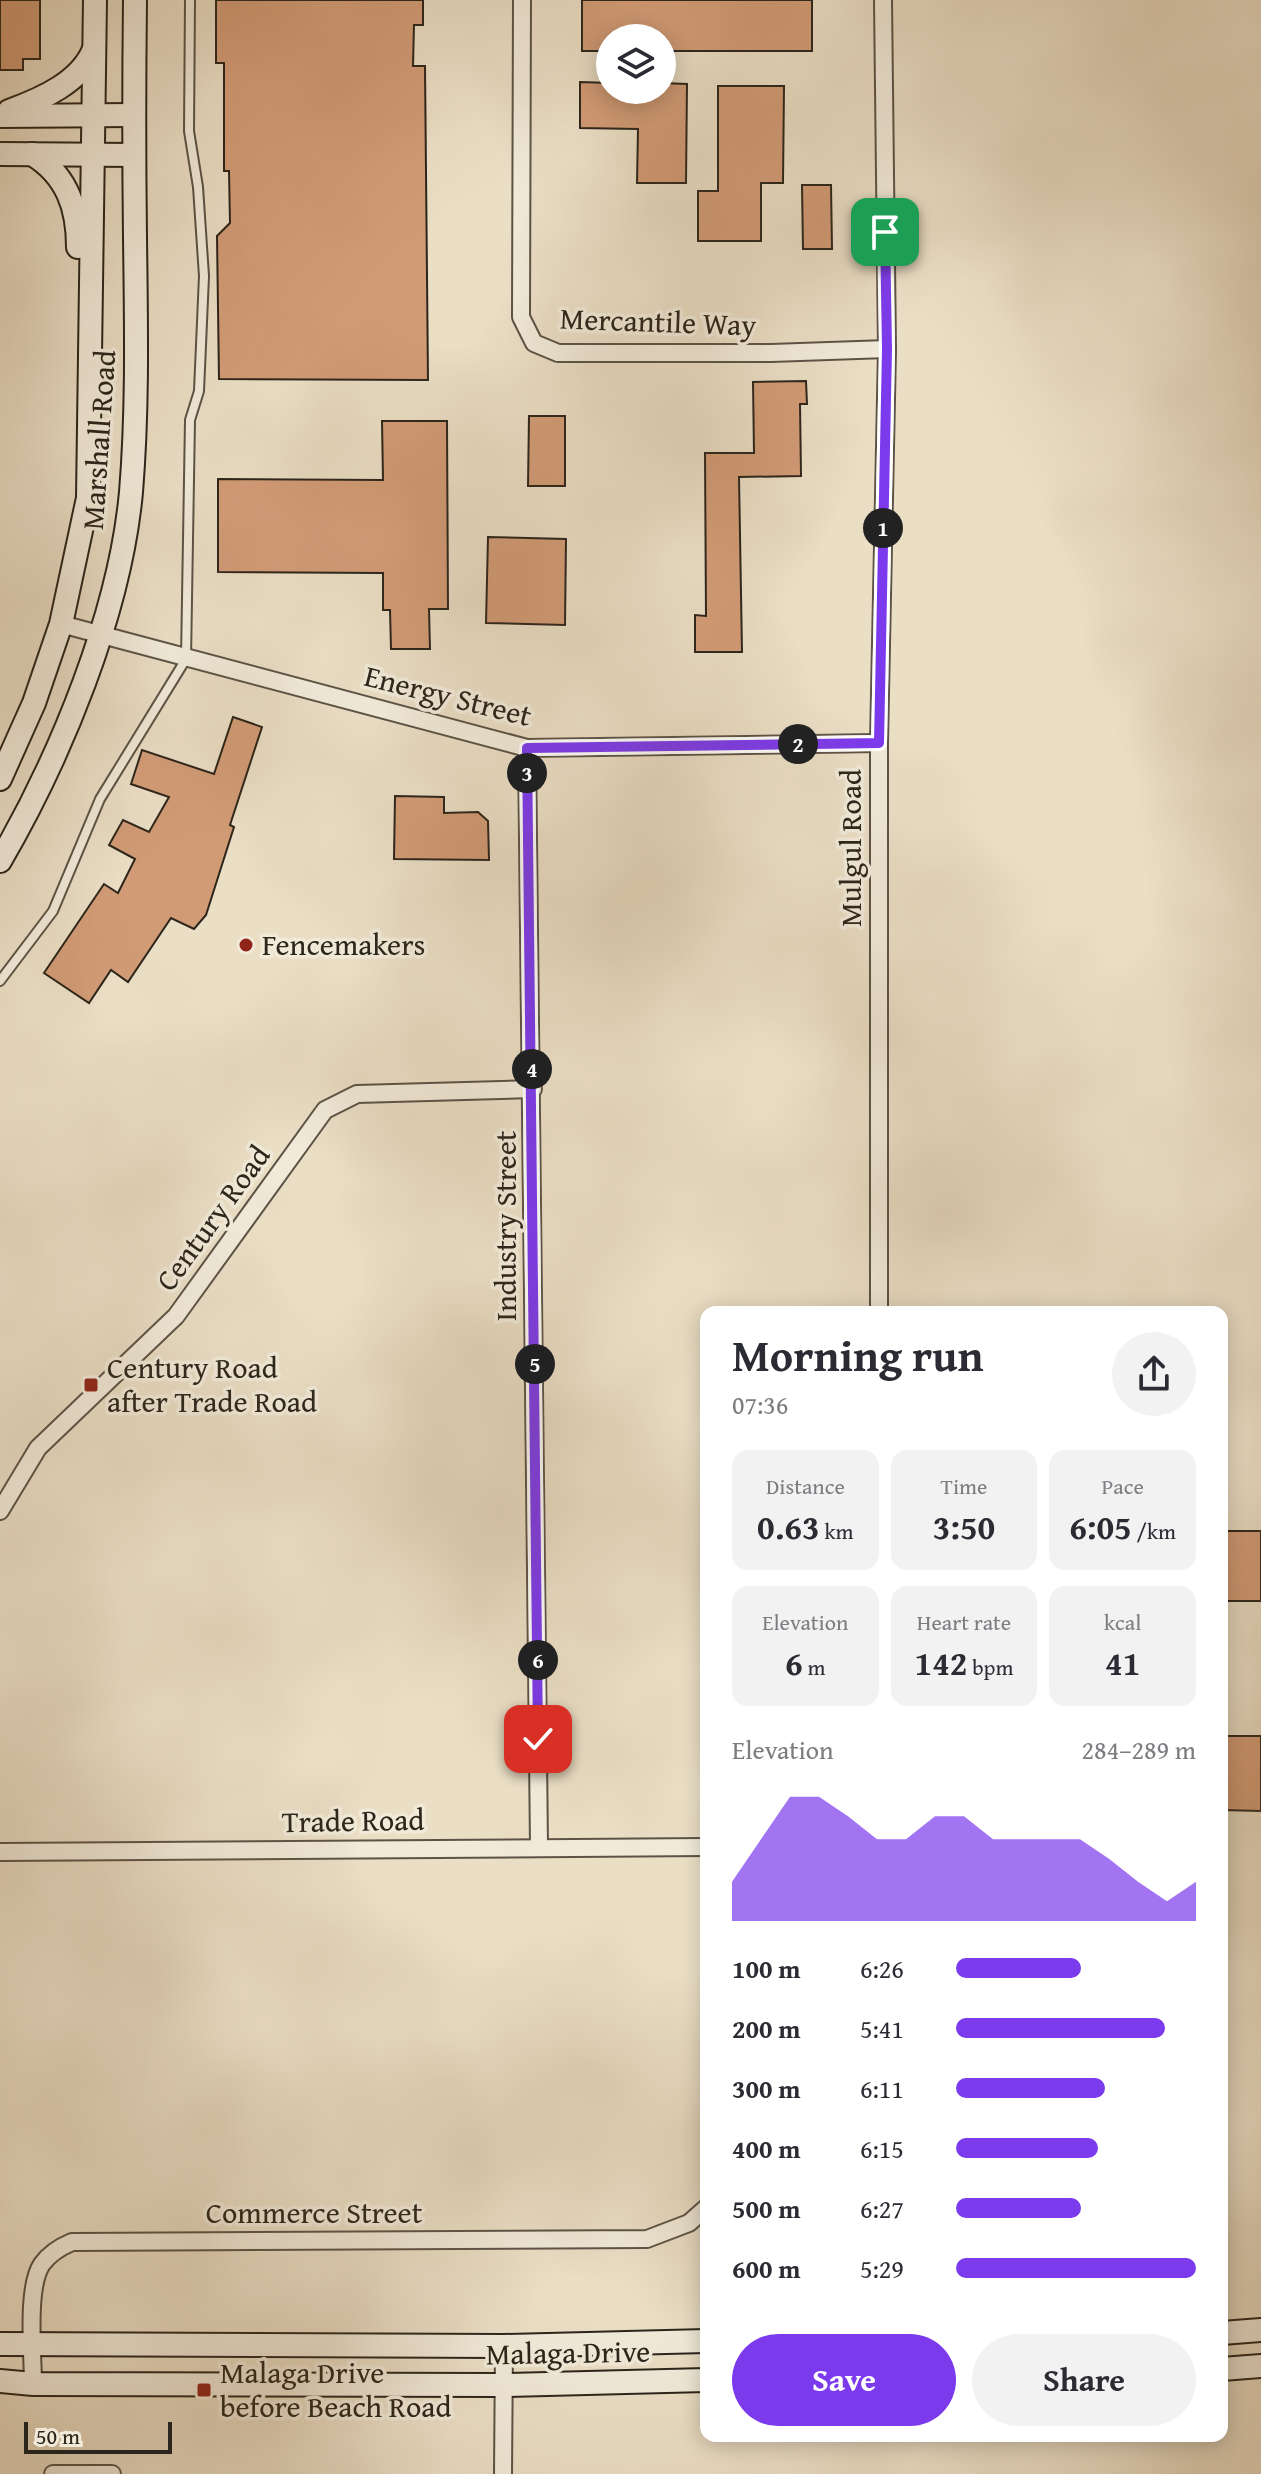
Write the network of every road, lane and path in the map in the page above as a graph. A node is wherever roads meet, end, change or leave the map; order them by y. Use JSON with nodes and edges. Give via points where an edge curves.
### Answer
{"nodes":[{"id":1,"x":95,"y":0,"type":"edge"},
{"id":2,"x":135,"y":0,"type":"edge"},
{"id":3,"x":190,"y":0,"type":"edge"},
{"id":4,"x":522,"y":0,"type":"edge"},
{"id":5,"x":883,"y":0,"type":"edge"},
{"id":6,"x":95,"y":47,"type":"junction"},
{"id":7,"x":0,"y":115,"type":"edge"},
{"id":8,"x":133,"y":115,"type":"junction"},
{"id":9,"x":93,"y":117,"type":"junction"},
{"id":10,"x":0,"y":154,"type":"edge"},
{"id":11,"x":32,"y":154,"type":"junction"},
{"id":12,"x":93,"y":154,"type":"junction"},
{"id":13,"x":134,"y":155,"type":"junction"},
{"id":14,"x":887,"y":349,"type":"junction"},
{"id":15,"x":90,"y":435,"type":"junction"},
{"id":16,"x":61,"y":624,"type":"junction"},
{"id":17,"x":100,"y":633,"type":"junction"},
{"id":18,"x":186,"y":659,"type":"junction"},
{"id":19,"x":879,"y":743,"type":"junction"},
{"id":20,"x":527,"y":748,"type":"junction"},
{"id":21,"x":0,"y":779,"type":"edge"},
{"id":22,"x":0,"y":861,"type":"edge"},
{"id":23,"x":0,"y":981,"type":"edge"},
{"id":24,"x":533,"y":1089,"type":"junction"},
{"id":25,"x":879,"y":1306,"type":"edge"},
{"id":26,"x":0,"y":1511,"type":"edge"},
{"id":27,"x":539,"y":1847,"type":"junction"},
{"id":28,"x":700,"y":1847,"type":"edge"},
{"id":29,"x":0,"y":1852,"type":"edge"},
{"id":30,"x":700,"y":2213,"type":"edge"},
{"id":31,"x":1261,"y":2330,"type":"edge"},
{"id":32,"x":1228,"y":2333,"type":"edge"},
{"id":33,"x":700,"y":2341,"type":"edge"},
{"id":34,"x":0,"y":2344,"type":"edge"},
{"id":35,"x":33,"y":2345,"type":"junction"},
{"id":36,"x":504,"y":2346,"type":"junction"},
{"id":37,"x":1261,"y":2366,"type":"edge"},
{"id":38,"x":1228,"y":2369,"type":"edge"},
{"id":39,"x":700,"y":2380,"type":"edge"},
{"id":40,"x":0,"y":2381,"type":"edge"},
{"id":41,"x":33,"y":2384,"type":"junction"},
{"id":42,"x":504,"y":2385,"type":"junction"},
{"id":43,"x":53,"y":2474,"type":"edge"},
{"id":44,"x":112,"y":2474,"type":"edge"},
{"id":45,"x":503,"y":2474,"type":"edge"}],
"edges":[{"from":1,"to":6,"type":"main road","name":"Marshall Road"},
{"from":2,"to":8,"type":"main road","name":"Marshall Road"},
{"from":3,"to":18,"type":"lane","via":[[189,131],[204,276],[199,391],[190,420]]},
{"from":4,"to":14,"type":"street","name":"Mercantile Way","via":[[521,317],[534,343],[558,353]]},
{"from":5,"to":14,"type":"street","name":"Mulgul Road"},
{"from":6,"to":7,"type":"main road","via":[[79,74]]},
{"from":6,"to":9,"type":"main road","name":"Marshall Road"},
{"from":7,"to":9,"type":"main road"},
{"from":8,"to":9,"type":"main road"},
{"from":8,"to":13,"type":"main road","name":"Marshall Road"},
{"from":9,"to":12,"type":"main road","name":"Marshall Road"},
{"from":10,"to":11,"type":"main road"},
{"from":11,"to":12,"type":"main road"},
{"from":11,"to":15,"type":"main road","via":[[51,165],[64,182],[78,224],[77,354]]},
{"from":12,"to":13,"type":"main road"},
{"from":12,"to":15,"type":"main road","name":"Marshall Road"},
{"from":13,"to":17,"type":"main road","name":"Marshall Road","via":[[137,349],[131,493]]},
{"from":14,"to":19,"type":"street","name":"Mulgul Road"},
{"from":15,"to":16,"type":"main road","name":"Marshall Road","via":[[88,498]]},
{"from":16,"to":17,"type":"street","name":"Energy Street"},
{"from":16,"to":21,"type":"main road","name":"Marshall Road"},
{"from":17,"to":18,"type":"street","name":"Energy Street"},
{"from":17,"to":22,"type":"main road","name":"Marshall Road","via":[[35,801]]},
{"from":18,"to":20,"type":"street","name":"Energy Street"},
{"from":18,"to":23,"type":"lane","via":[[100,799],[53,911]]},
{"from":19,"to":20,"type":"street","name":"Energy Street"},
{"from":19,"to":25,"type":"street","name":"Mulgul Road"},
{"from":20,"to":24,"type":"street","name":"Industry Street"},
{"from":24,"to":26,"type":"street","name":"Century Road","via":[[357,1094],[325,1110],[176,1316],[38,1448]]},
{"from":24,"to":27,"type":"street","name":"Industry Street"},
{"from":27,"to":28,"type":"street","name":"Trade Road"},
{"from":27,"to":29,"type":"street","name":"Trade Road"},
{"from":30,"to":35,"type":"street","name":"Commerce Street","via":[[647,2239],[72,2242],[58,2248],[39,2272]]},
{"from":31,"to":32,"type":"main road"},
{"from":33,"to":36,"type":"main road","name":"Malaga Drive"},
{"from":34,"to":35,"type":"main road","name":"Malaga Drive"},
{"from":35,"to":36,"type":"main road","name":"Malaga Drive"},
{"from":35,"to":41,"type":"street","name":"Commerce Street"},
{"from":36,"to":42,"type":"street"},
{"from":37,"to":38,"type":"main road"},
{"from":39,"to":42,"type":"main road","name":"Malaga Drive"},
{"from":40,"to":41,"type":"main road","name":"Malaga Drive"},
{"from":41,"to":42,"type":"main road","name":"Malaga Drive"},
{"from":42,"to":45,"type":"street"},
{"from":43,"to":44,"type":"street"}]}
